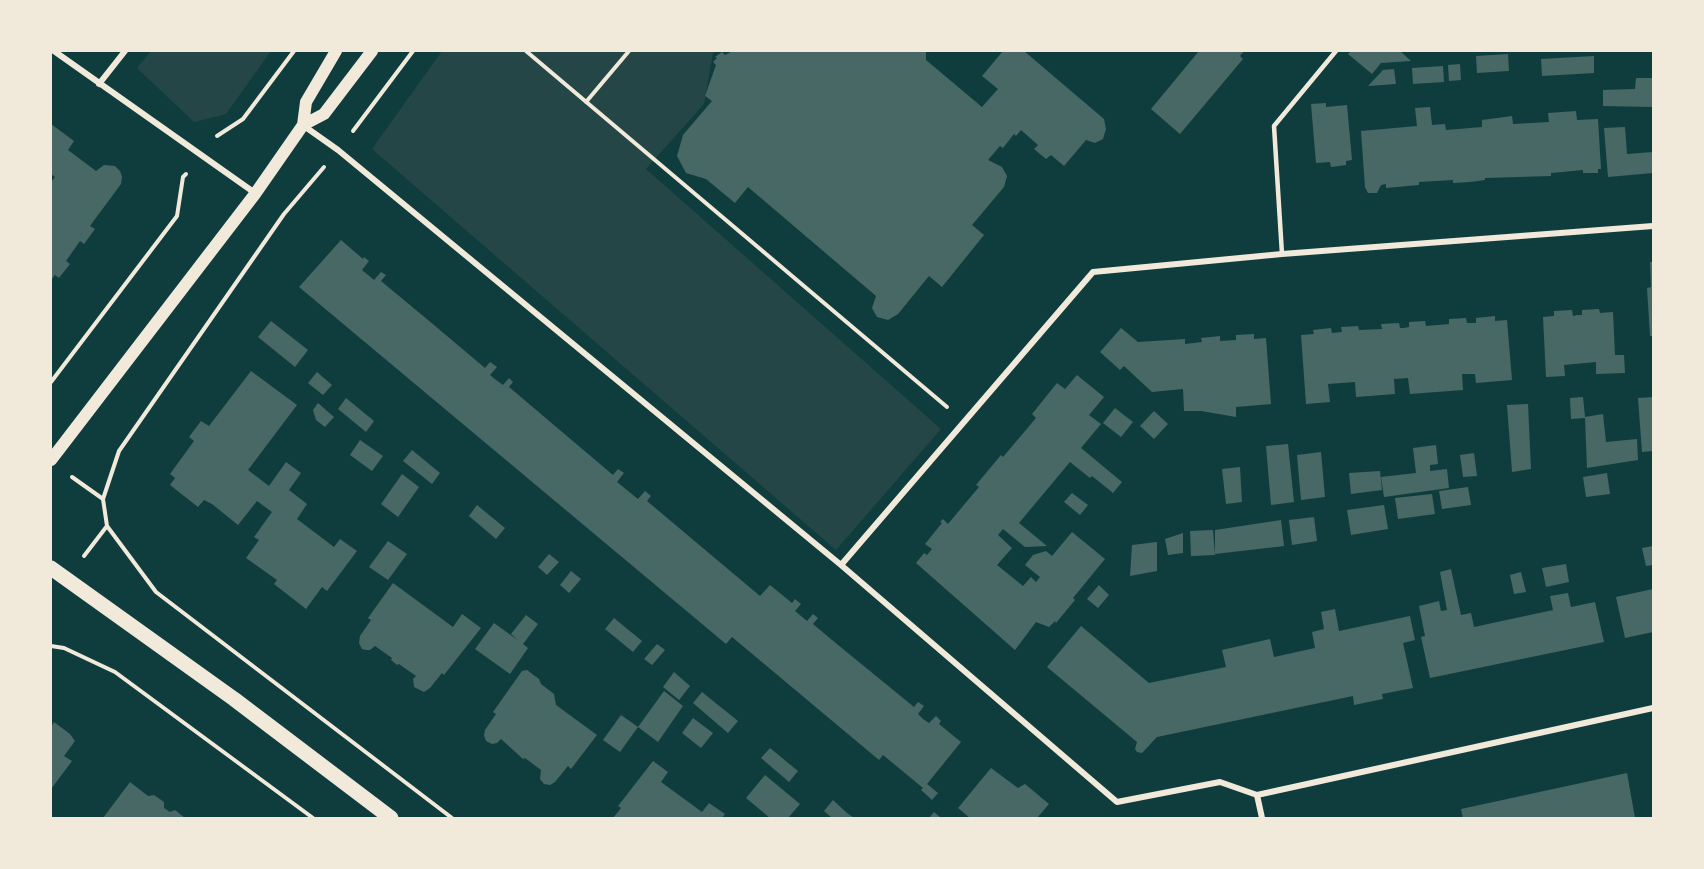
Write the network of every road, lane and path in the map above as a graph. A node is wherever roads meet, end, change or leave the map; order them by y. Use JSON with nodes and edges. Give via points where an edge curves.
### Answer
{"nodes":[{"id":1,"x":54,"y":51,"type":"edge"},
{"id":2,"x":125,"y":51,"type":"edge"},
{"id":3,"x":294,"y":51,"type":"edge"},
{"id":4,"x":336,"y":51,"type":"edge"},
{"id":5,"x":372,"y":51,"type":"edge"},
{"id":6,"x":413,"y":51,"type":"edge"},
{"id":7,"x":526,"y":51,"type":"edge"},
{"id":8,"x":629,"y":51,"type":"edge"},
{"id":9,"x":1336,"y":51,"type":"edge"},
{"id":10,"x":99,"y":84,"type":"junction"},
{"id":11,"x":586,"y":102,"type":"junction"},
{"id":12,"x":303,"y":125,"type":"junction"},
{"id":13,"x":338,"y":150,"type":"junction"},
{"id":14,"x":199,"y":152,"type":"junction"},
{"id":15,"x":255,"y":194,"type":"junction"},
{"id":16,"x":1653,"y":226,"type":"edge"},
{"id":17,"x":1281,"y":254,"type":"junction"},
{"id":18,"x":51,"y":382,"type":"edge"},
{"id":19,"x":963,"y":420,"type":"junction"},
{"id":20,"x":51,"y":460,"type":"edge"},
{"id":21,"x":68,"y":474,"type":"dead end"},
{"id":22,"x":103,"y":499,"type":"junction"},
{"id":23,"x":107,"y":526,"type":"junction"},
{"id":24,"x":841,"y":565,"type":"junction"},
{"id":25,"x":51,"y":568,"type":"edge"},
{"id":26,"x":66,"y":579,"type":"junction"},
{"id":27,"x":51,"y":646,"type":"edge"},
{"id":28,"x":1653,"y":708,"type":"edge"},
{"id":29,"x":1257,"y":795,"type":"junction"},
{"id":30,"x":313,"y":818,"type":"edge"},
{"id":31,"x":391,"y":818,"type":"edge"},
{"id":32,"x":453,"y":818,"type":"edge"},
{"id":33,"x":1262,"y":818,"type":"edge"}],
"edges":[{"from":1,"to":10,"type":"street"},
{"from":2,"to":10,"type":"street"},
{"from":3,"to":14,"type":"path","via":[[243,119]]},
{"from":4,"to":12,"type":"main road","via":[[306,102]]},
{"from":5,"to":12,"type":"main road","via":[[324,114]]},
{"from":6,"to":13,"type":"path"},
{"from":7,"to":11,"type":"path"},
{"from":8,"to":11,"type":"path"},
{"from":9,"to":17,"type":"lane","via":[[1274,126]]},
{"from":10,"to":14,"type":"street"},
{"from":11,"to":19,"type":"path"},
{"from":12,"to":13,"type":"street"},
{"from":12,"to":15,"type":"main road"},
{"from":13,"to":22,"type":"path","via":[[284,214],[119,451]]},
{"from":13,"to":24,"type":"street"},
{"from":14,"to":15,"type":"street"},
{"from":14,"to":18,"type":"path","via":[[183,177],[177,216]]},
{"from":15,"to":20,"type":"main road"},
{"from":16,"to":17,"type":"street"},
{"from":17,"to":19,"type":"street","via":[[1093,272]]},
{"from":19,"to":24,"type":"street"},
{"from":21,"to":22,"type":"path"},
{"from":22,"to":23,"type":"path"},
{"from":23,"to":26,"type":"path"},
{"from":23,"to":32,"type":"path","via":[[156,592]]},
{"from":24,"to":29,"type":"street","via":[[1117,802],[1220,782]]},
{"from":25,"to":26,"type":"main road"},
{"from":26,"to":31,"type":"main road"},
{"from":27,"to":30,"type":"path","via":[[64,648],[115,672]]},
{"from":28,"to":29,"type":"street"},
{"from":29,"to":33,"type":"street"}]}
